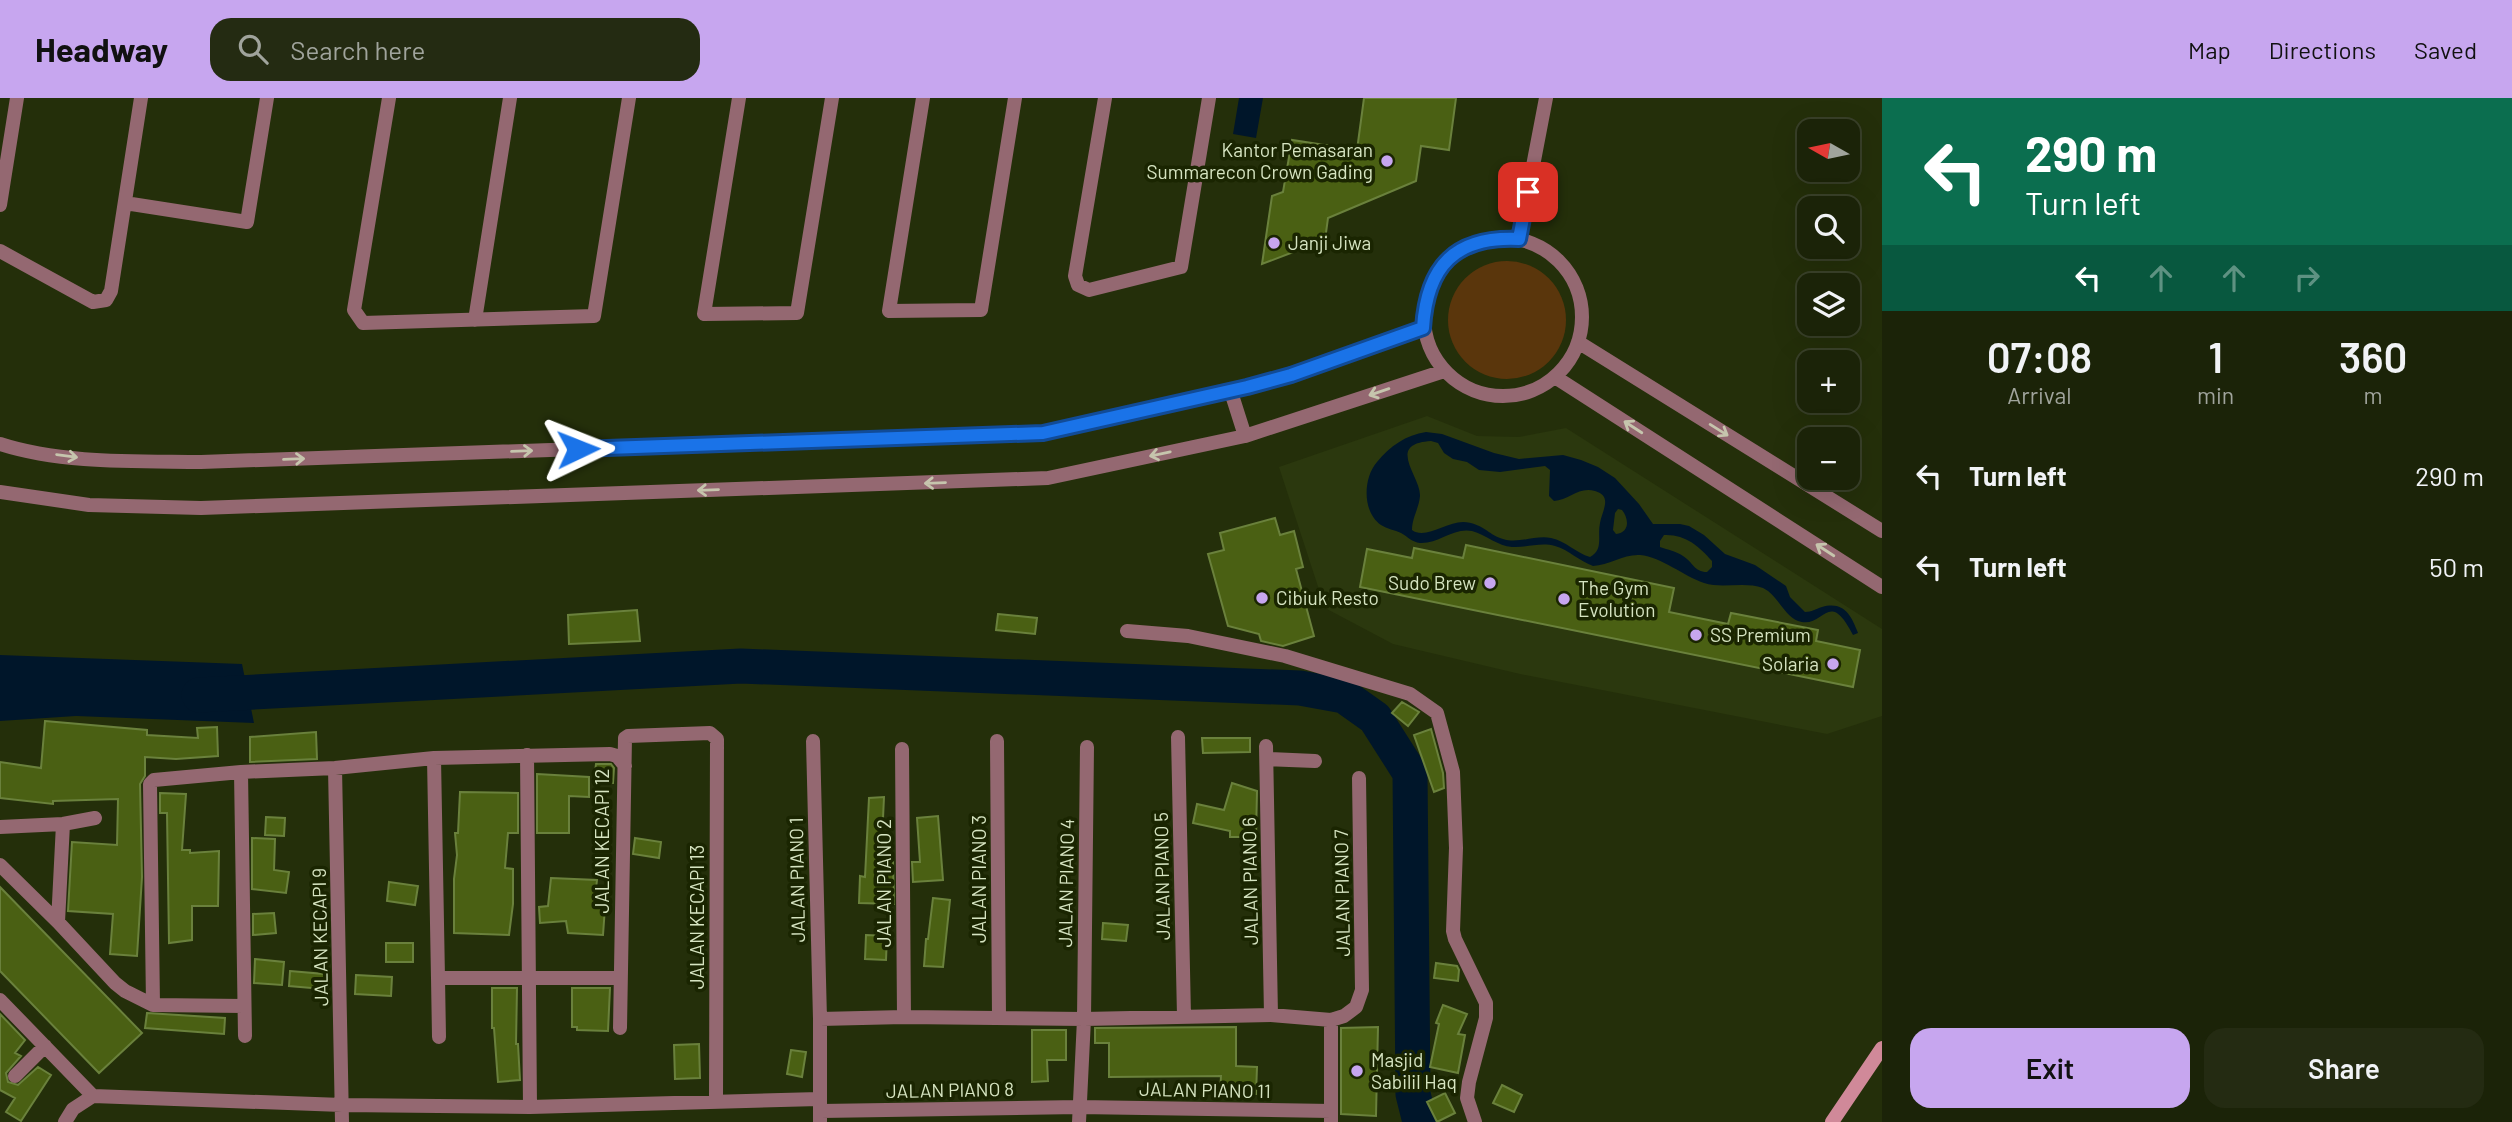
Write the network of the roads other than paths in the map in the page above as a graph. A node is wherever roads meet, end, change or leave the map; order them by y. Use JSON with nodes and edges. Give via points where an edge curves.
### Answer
{"nodes":[{"id":1,"x":17,"y":98,"type":"edge"},
{"id":2,"x":141,"y":98,"type":"edge"},
{"id":3,"x":267,"y":98,"type":"edge"},
{"id":4,"x":389,"y":98,"type":"edge"},
{"id":5,"x":510,"y":98,"type":"edge"},
{"id":6,"x":629,"y":98,"type":"edge"},
{"id":7,"x":739,"y":98,"type":"edge"},
{"id":8,"x":832,"y":98,"type":"edge"},
{"id":9,"x":923,"y":98,"type":"edge"},
{"id":10,"x":1015,"y":98,"type":"edge"},
{"id":11,"x":1105,"y":98,"type":"edge"},
{"id":12,"x":1209,"y":98,"type":"edge"},
{"id":13,"x":1546,"y":98,"type":"edge"},
{"id":14,"x":125,"y":203,"type":"junction"},
{"id":15,"x":0,"y":205,"type":"edge"},
{"id":16,"x":1519,"y":239,"type":"junction"},
{"id":17,"x":0,"y":251,"type":"edge"},
{"id":18,"x":475,"y":320,"type":"junction"},
{"id":19,"x":1423,"y":328,"type":"junction"},
{"id":20,"x":1578,"y":342,"type":"junction"},
{"id":21,"x":1444,"y":371,"type":"junction"},
{"id":22,"x":1555,"y":377,"type":"junction"},
{"id":23,"x":1231,"y":392,"type":"junction"},
{"id":24,"x":1245,"y":436,"type":"junction"},
{"id":25,"x":0,"y":444,"type":"edge"},
{"id":26,"x":0,"y":492,"type":"edge"},
{"id":27,"x":1882,"y":531,"type":"edge"},
{"id":28,"x":1882,"y":587,"type":"edge"},
{"id":29,"x":1127,"y":631,"type":"dead end"},
{"id":30,"x":1178,"y":737,"type":"dead end"},
{"id":31,"x":813,"y":741,"type":"dead end"},
{"id":32,"x":997,"y":741,"type":"dead end"},
{"id":33,"x":1087,"y":747,"type":"dead end"},
{"id":34,"x":902,"y":749,"type":"dead end"},
{"id":35,"x":527,"y":755,"type":"junction"},
{"id":36,"x":434,"y":758,"type":"junction"},
{"id":37,"x":1315,"y":761,"type":"dead end"},
{"id":38,"x":625,"y":766,"type":"junction"},
{"id":39,"x":335,"y":768,"type":"junction"},
{"id":40,"x":241,"y":772,"type":"junction"},
{"id":41,"x":1359,"y":778,"type":"dead end"},
{"id":42,"x":94,"y":818,"type":"dead end"},
{"id":43,"x":63,"y":824,"type":"junction"},
{"id":44,"x":0,"y":827,"type":"edge"},
{"id":45,"x":0,"y":865,"type":"edge"},
{"id":46,"x":58,"y":922,"type":"junction"},
{"id":47,"x":438,"y":978,"type":"junction"},
{"id":48,"x":529,"y":978,"type":"junction"},
{"id":49,"x":620,"y":978,"type":"junction"},
{"id":50,"x":0,"y":1000,"type":"edge"},
{"id":51,"x":153,"y":1004,"type":"junction"},
{"id":52,"x":244,"y":1006,"type":"junction"},
{"id":53,"x":1271,"y":1015,"type":"junction"},
{"id":54,"x":1184,"y":1016,"type":"junction"},
{"id":55,"x":904,"y":1017,"type":"junction"},
{"id":56,"x":999,"y":1017,"type":"junction"},
{"id":57,"x":820,"y":1019,"type":"junction"},
{"id":58,"x":1083,"y":1019,"type":"junction"},
{"id":59,"x":1331,"y":1020,"type":"junction"},
{"id":60,"x":621,"y":1028,"type":"dead end"},
{"id":61,"x":244,"y":1036,"type":"dead end"},
{"id":62,"x":439,"y":1037,"type":"dead end"},
{"id":63,"x":45,"y":1046,"type":"junction"},
{"id":64,"x":1882,"y":1048,"type":"edge"},
{"id":65,"x":15,"y":1076,"type":"dead end"},
{"id":66,"x":93,"y":1096,"type":"junction"},
{"id":67,"x":716,"y":1101,"type":"junction"},
{"id":68,"x":342,"y":1105,"type":"junction"},
{"id":69,"x":530,"y":1107,"type":"junction"},
{"id":70,"x":1079,"y":1107,"type":"junction"},
{"id":71,"x":820,"y":1111,"type":"edge"},
{"id":72,"x":1331,"y":1116,"type":"edge"},
{"id":73,"x":65,"y":1122,"type":"edge"},
{"id":74,"x":342,"y":1122,"type":"edge"},
{"id":75,"x":1079,"y":1122,"type":"edge"},
{"id":76,"x":1475,"y":1122,"type":"edge"},
{"id":77,"x":1832,"y":1122,"type":"edge"}],
"edges":[{"from":1,"to":15,"type":"street"},
{"from":2,"to":14,"type":"street"},
{"from":3,"to":14,"type":"street","via":[[247,222]]},
{"from":4,"to":18,"type":"street","via":[[354,310],[363,323]]},
{"from":5,"to":18,"type":"street"},
{"from":6,"to":18,"type":"street","via":[[594,316]]},
{"from":7,"to":8,"type":"street","via":[[704,314],[796,313]]},
{"from":9,"to":10,"type":"street","via":[[889,311],[981,310]]},
{"from":11,"to":12,"type":"street","via":[[1075,276],[1078,285],[1089,290],[1181,267]]},
{"from":13,"to":16,"type":"street"},
{"from":14,"to":17,"type":"street","via":[[106,300],[93,302]]},
{"from":16,"to":19,"type":"street","via":[[1494,237],[1469,244],[1448,259],[1433,279],[1424,303]]},
{"from":16,"to":20,"type":"street","via":[[1544,248],[1564,266],[1577,289],[1583,315]]},
{"from":19,"to":21,"type":"street"},
{"from":19,"to":23,"type":"street"},
{"from":20,"to":22,"type":"street"},
{"from":20,"to":27,"type":"street","one_way":true},
{"from":21,"to":22,"type":"street","via":[[1468,389],[1498,397],[1529,393]]},
{"from":21,"to":24,"type":"street","one_way":true},
{"from":28,"to":22,"type":"street","one_way":true},
{"from":23,"to":24,"type":"street"},
{"from":25,"to":23,"type":"street","one_way":true,"via":[[93,460],[201,463],[1043,433]]},
{"from":24,"to":26,"type":"street","one_way":true,"via":[[1048,478],[201,508],[89,505]]},
{"from":29,"to":76,"type":"street","via":[[1188,636],[1285,656],[1410,694],[1437,713],[1453,772],[1453,931],[1486,1003],[1468,1082],[1467,1098]]},
{"from":30,"to":54,"type":"street","name":"JALAN PIANO 5"},
{"from":31,"to":57,"type":"street","name":"JALAN PIANO 1"},
{"from":32,"to":56,"type":"street","name":"JALAN PIANO 3"},
{"from":33,"to":58,"type":"street","name":"JALAN PIANO 4"},
{"from":34,"to":55,"type":"street","name":"JALAN PIANO 2"},
{"from":35,"to":36,"type":"street","name":"JALAN KECAPI 12"},
{"from":35,"to":38,"type":"street","name":"JALAN KECAPI 12","via":[[610,754]]},
{"from":35,"to":48,"type":"street"},
{"from":36,"to":39,"type":"street","name":"JALAN KECAPI 12"},
{"from":36,"to":47,"type":"street"},
{"from":37,"to":53,"type":"street","name":"JALAN PIANO 6","via":[[1266,753]]},
{"from":38,"to":49,"type":"street","name":"JALAN KECAPI 12"},
{"from":38,"to":67,"type":"street","name":"JALAN KECAPI 13","via":[[628,736],[713,734],[717,738]]},
{"from":39,"to":40,"type":"street","name":"JALAN KECAPI 12"},
{"from":39,"to":68,"type":"street","name":"JALAN KECAPI 9"},
{"from":40,"to":51,"type":"street","name":"JALAN KECAPI 12","via":[[150,784]]},
{"from":40,"to":52,"type":"street"},
{"from":41,"to":59,"type":"street","name":"JALAN PIANO 7","via":[[1362,990],[1356,1007]]},
{"from":42,"to":43,"type":"street"},
{"from":43,"to":44,"type":"street"},
{"from":43,"to":46,"type":"street"},
{"from":45,"to":46,"type":"street"},
{"from":46,"to":51,"type":"street","via":[[115,983]]},
{"from":47,"to":48,"type":"street"},
{"from":47,"to":62,"type":"street"},
{"from":48,"to":49,"type":"street"},
{"from":48,"to":69,"type":"street"},
{"from":49,"to":60,"type":"street","name":"JALAN KECAPI 12"},
{"from":50,"to":63,"type":"street"},
{"from":51,"to":52,"type":"street"},
{"from":52,"to":61,"type":"street"},
{"from":53,"to":54,"type":"street"},
{"from":53,"to":59,"type":"street"},
{"from":54,"to":58,"type":"street"},
{"from":55,"to":56,"type":"street"},
{"from":55,"to":57,"type":"street"},
{"from":56,"to":58,"type":"street"},
{"from":57,"to":71,"type":"street","name":"JALAN PIANO 1"},
{"from":58,"to":70,"type":"street","name":"JALAN PIANO 4"},
{"from":59,"to":72,"type":"street"},
{"from":63,"to":65,"type":"street"},
{"from":63,"to":66,"type":"street"},
{"from":64,"to":77,"type":"street"},
{"from":66,"to":68,"type":"street","name":"JALAN PIANO 8"},
{"from":66,"to":73,"type":"street","via":[[73,1109]]},
{"from":67,"to":69,"type":"street","name":"JALAN PIANO 8"},
{"from":67,"to":71,"type":"street","name":"JALAN PIANO 8"},
{"from":68,"to":69,"type":"street","name":"JALAN PIANO 8"},
{"from":68,"to":74,"type":"street","name":"JALAN KECAPI 9"},
{"from":70,"to":71,"type":"street","name":"JALAN PIANO 8"},
{"from":70,"to":72,"type":"street","name":"JALAN PIANO 11"},
{"from":70,"to":75,"type":"street","name":"JALAN PIANO 4"}]}
